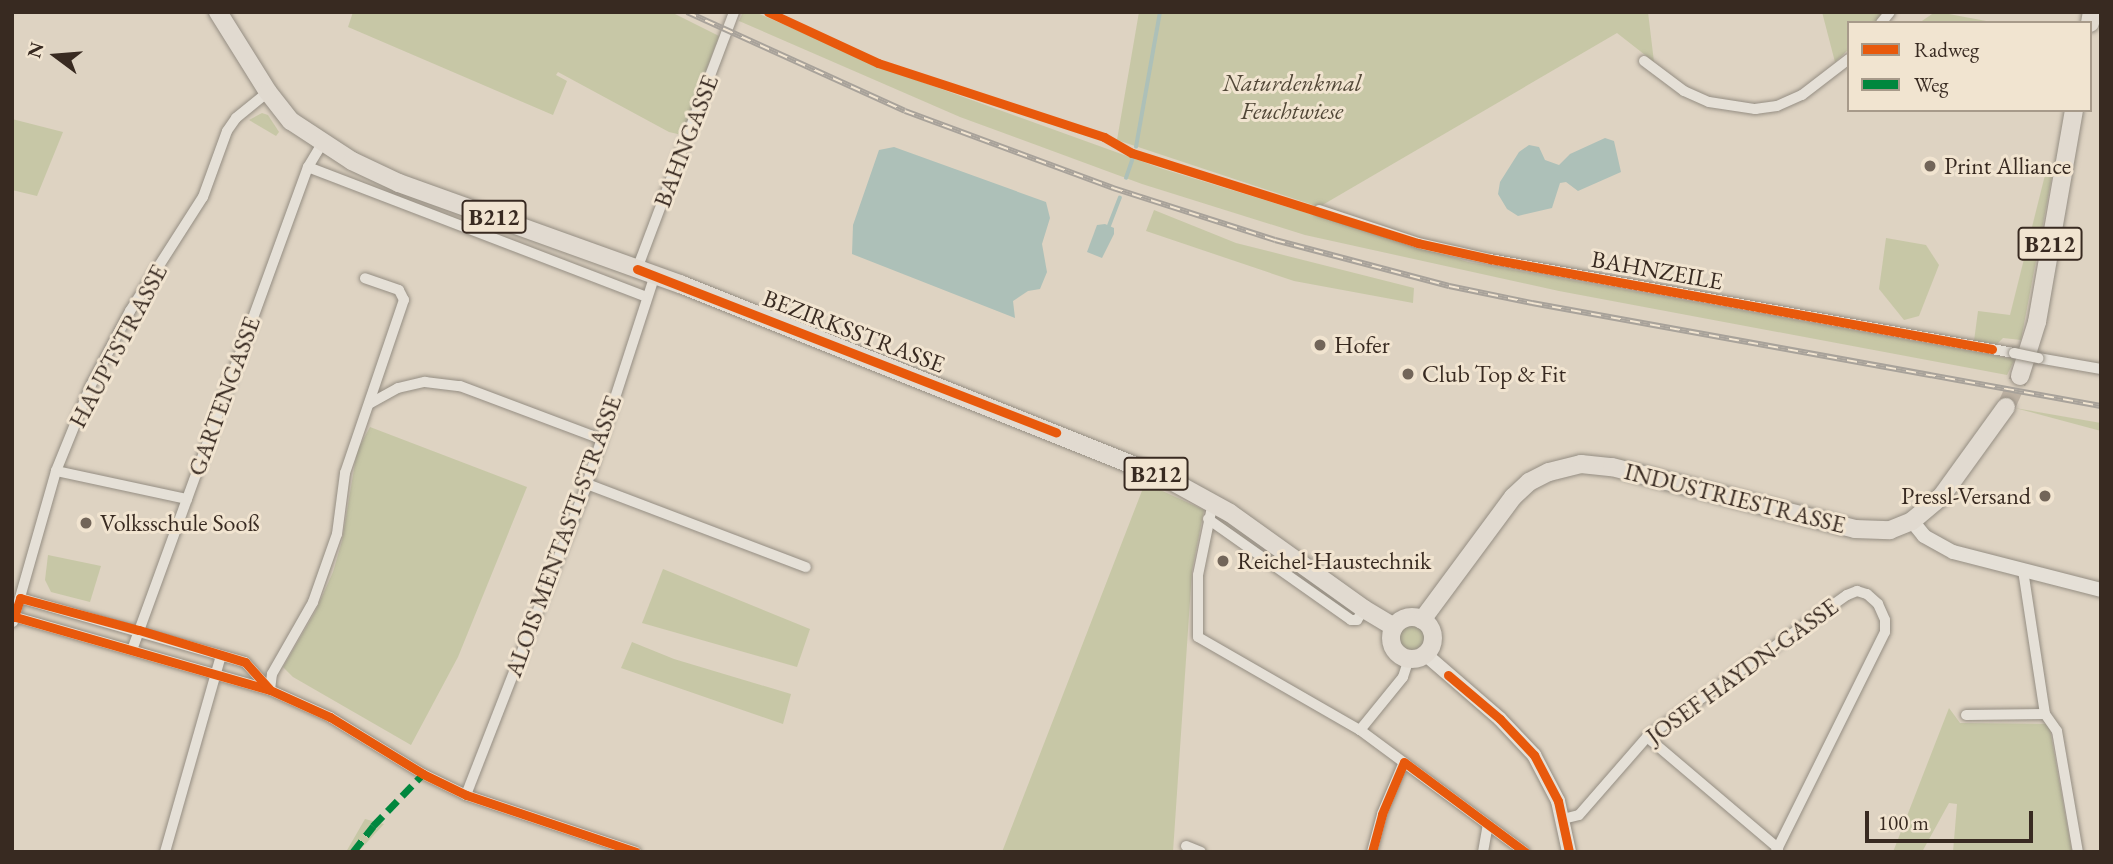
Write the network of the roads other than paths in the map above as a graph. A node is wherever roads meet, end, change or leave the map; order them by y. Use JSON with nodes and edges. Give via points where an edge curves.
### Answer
{"nodes":[{"id":1,"x":218,"y":12,"type":"edge"},
{"id":2,"x":734,"y":12,"type":"edge"},
{"id":3,"x":1847,"y":60,"type":"edge"},
{"id":4,"x":1644,"y":61,"type":"dead end"},
{"id":5,"x":268,"y":92,"type":"junction"},
{"id":6,"x":2074,"y":112,"type":"edge"},
{"id":7,"x":322,"y":144,"type":"junction"},
{"id":8,"x":309,"y":167,"type":"junction"},
{"id":9,"x":1319,"y":210,"type":"dead end"},
{"id":10,"x":637,"y":269,"type":"junction"},
{"id":11,"x":655,"y":275,"type":"junction"},
{"id":12,"x":365,"y":278,"type":"dead end"},
{"id":13,"x":647,"y":297,"type":"junction"},
{"id":14,"x":2101,"y":369,"type":"edge"},
{"id":15,"x":2021,"y":376,"type":"tunnel mouth"},
{"id":16,"x":369,"y":404,"type":"junction"},
{"id":17,"x":2006,"y":407,"type":"tunnel mouth"},
{"id":18,"x":601,"y":439,"type":"junction"},
{"id":19,"x":56,"y":471,"type":"junction"},
{"id":20,"x":587,"y":484,"type":"junction"},
{"id":21,"x":187,"y":499,"type":"junction"},
{"id":22,"x":1210,"y":511,"type":"junction"},
{"id":23,"x":1912,"y":521,"type":"junction"},
{"id":24,"x":806,"y":567,"type":"dead end"},
{"id":25,"x":2023,"y":571,"type":"junction"},
{"id":26,"x":2101,"y":590,"type":"edge"},
{"id":27,"x":20,"y":598,"type":"junction"},
{"id":28,"x":13,"y":619,"type":"edge"},
{"id":29,"x":1422,"y":620,"type":"junction"},
{"id":30,"x":1394,"y":627,"type":"junction"},
{"id":31,"x":139,"y":630,"type":"junction"},
{"id":32,"x":132,"y":650,"type":"junction"},
{"id":33,"x":221,"y":656,"type":"junction"},
{"id":34,"x":1417,"y":656,"type":"junction"},
{"id":35,"x":218,"y":676,"type":"junction"},
{"id":36,"x":270,"y":690,"type":"junction"},
{"id":37,"x":2045,"y":713,"type":"junction"},
{"id":38,"x":1966,"y":715,"type":"dead end"},
{"id":39,"x":1360,"y":730,"type":"junction"},
{"id":40,"x":1647,"y":737,"type":"junction"},
{"id":41,"x":1404,"y":762,"type":"junction"},
{"id":42,"x":466,"y":795,"type":"junction"},
{"id":43,"x":1563,"y":819,"type":"junction"},
{"id":44,"x":1489,"y":825,"type":"junction"},
{"id":45,"x":1186,"y":846,"type":"dead end"},
{"id":46,"x":1777,"y":850,"type":"edge"},
{"id":47,"x":165,"y":852,"type":"edge"},
{"id":48,"x":636,"y":852,"type":"edge"},
{"id":49,"x":1201,"y":852,"type":"edge"},
{"id":50,"x":1372,"y":852,"type":"edge"},
{"id":51,"x":1483,"y":852,"type":"edge"},
{"id":52,"x":1525,"y":852,"type":"edge"},
{"id":53,"x":1569,"y":852,"type":"edge"},
{"id":54,"x":2078,"y":852,"type":"edge"}],
"edges":[{"from":1,"to":5,"type":"main road","number":"B212"},
{"from":2,"to":10,"type":"street","name":"BAHNGASSE"},
{"from":3,"to":4,"type":"street","via":[[1802,94],[1777,106],[1755,109],[1709,102],[1684,91]]},
{"from":5,"to":7,"type":"main road","name":"BEZIRKSSTRASSE","number":"B212","via":[[291,121]]},
{"from":5,"to":19,"type":"street","name":"HAUPTSTRASSE","via":[[227,131],[203,197],[130,311],[91,385]]},
{"from":6,"to":15,"type":"main road","number":"B212","via":[[2036,322]]},
{"from":7,"to":8,"type":"street","name":"GARTENGASSE"},
{"from":7,"to":10,"type":"main road","name":"BEZIRKSSTRASSE","number":"B212","via":[[399,183]]},
{"from":8,"to":13,"type":"street"},
{"from":8,"to":21,"type":"street","name":"GARTENGASSE"},
{"from":9,"to":14,"type":"street","name":"BAHNZEILE","bridge":true,"via":[[1418,243],[1490,259]]},
{"from":10,"to":11,"type":"main road","name":"BEZIRKSSTRASSE","number":"B212"},
{"from":11,"to":13,"type":"street","name":"ALOIS MENTASTI-STRASSE"},
{"from":11,"to":22,"type":"main road","name":"BEZIRKSSTRASSE","number":"B212","via":[[1098,449]]},
{"from":12,"to":16,"type":"street","via":[[399,290],[404,300]]},
{"from":13,"to":18,"type":"street","name":"ALOIS MENTASTI-STRASSE"},
{"from":16,"to":18,"type":"street","via":[[398,388],[425,383],[460,386]]},
{"from":16,"to":36,"type":"street","via":[[345,473],[333,546],[313,602],[272,674]]},
{"from":17,"to":23,"type":"main road","via":[[1956,480]]},
{"from":18,"to":20,"type":"street","name":"ALOIS MENTASTI-STRASSE"},
{"from":19,"to":21,"type":"street"},
{"from":19,"to":27,"type":"street","name":"HAUPTSTRASSE"},
{"from":20,"to":24,"type":"street"},
{"from":20,"to":42,"type":"street","name":"ALOIS MENTASTI-STRASSE"},
{"from":21,"to":31,"type":"street","name":"GARTENGASSE"},
{"from":22,"to":30,"type":"main road","number":"B212"},
{"from":22,"to":39,"type":"street","via":[[1198,575],[1198,637]]},
{"from":23,"to":25,"type":"street","via":[[1923,536],[1953,552]]},
{"from":23,"to":29,"type":"main road","name":"INDUSTRIESTRASSE","via":[[1890,530],[1855,529],[1625,470],[1581,464],[1549,472],[1513,497]]},
{"from":25,"to":26,"type":"street"},
{"from":25,"to":37,"type":"street"},
{"from":27,"to":28,"type":"street","name":"HAUPTSTRASSE"},
{"from":27,"to":31,"type":"street"},
{"from":28,"to":32,"type":"street"},
{"from":29,"to":30,"type":"main road","via":[[1404,618]]},
{"from":29,"to":34,"type":"main road","via":[[1432,637]]},
{"from":30,"to":34,"type":"main road","via":[[1393,646]]},
{"from":31,"to":32,"type":"street","name":"GARTENGASSE"},
{"from":31,"to":33,"type":"street"},
{"from":32,"to":35,"type":"street"},
{"from":33,"to":35,"type":"street"},
{"from":33,"to":36,"type":"street","via":[[246,662]]},
{"from":34,"to":39,"type":"street"},
{"from":34,"to":43,"type":"street","via":[[1500,719],[1534,755]]},
{"from":35,"to":36,"type":"street"},
{"from":35,"to":47,"type":"street"},
{"from":36,"to":42,"type":"street","via":[[330,717]]},
{"from":37,"to":38,"type":"street"},
{"from":37,"to":54,"type":"street","via":[[2057,731]]},
{"from":39,"to":41,"type":"street"},
{"from":40,"to":43,"type":"street","name":"JOSEF HAYDN-GASSE","via":[[1579,814]]},
{"from":40,"to":46,"type":"street"},
{"from":40,"to":46,"type":"street","name":"JOSEF HAYDN-GASSE","via":[[1847,595],[1867,594],[1878,604],[1885,632]]},
{"from":41,"to":44,"type":"street"},
{"from":41,"to":50,"type":"street"},
{"from":42,"to":48,"type":"street"},
{"from":43,"to":53,"type":"street"},
{"from":44,"to":51,"type":"street"},
{"from":44,"to":52,"type":"street"},
{"from":45,"to":49,"type":"street"}]}
